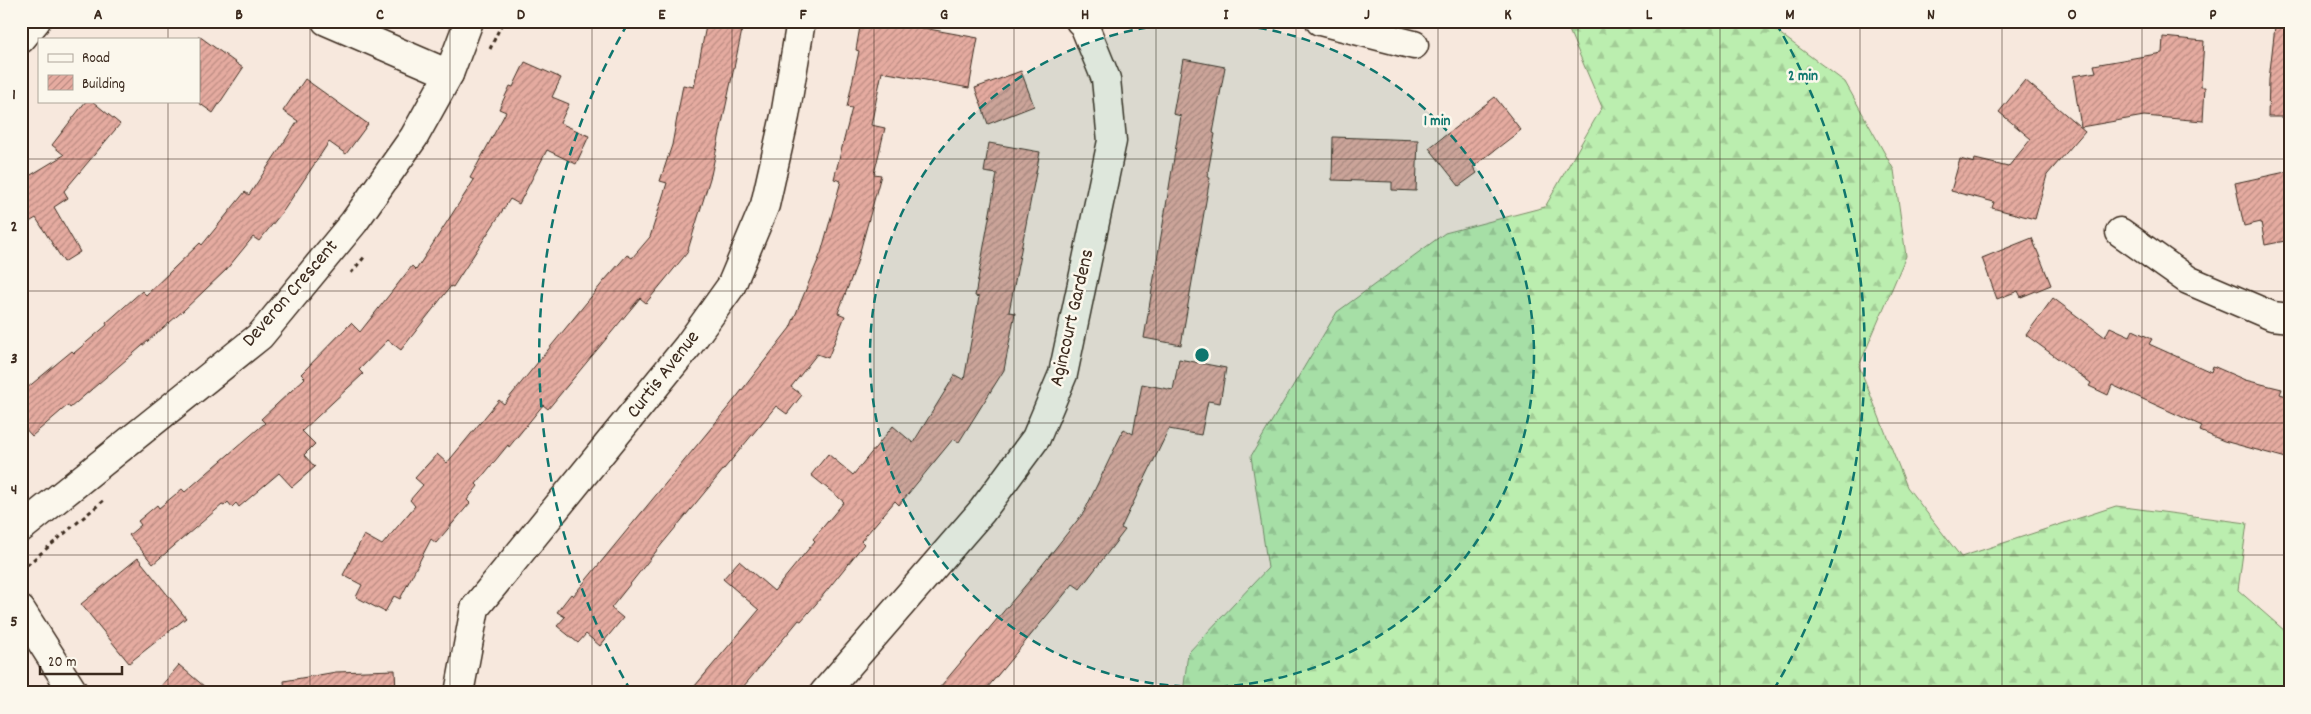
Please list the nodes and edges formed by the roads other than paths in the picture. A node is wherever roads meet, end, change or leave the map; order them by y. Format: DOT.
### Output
graph roads {
  1 [pos="36,21"];
  2 [pos="326,21"];
  3 [pos="469,21"];
  4 [pos="801,21"];
  5 [pos="1320,21"];
  6 [pos="1085,23"];
  7 [pos="21,39"];
  8 [pos="1414,45"];
  9 [pos="450,74"];
  10 [pos="2120,232"];
  11 [pos="2290,318"];
  12 [pos="21,528"];
  13 [pos="21,610"];
  14 [pos="74,693"];
  15 [pos="459,693"];
  16 [pos="824,693"];
  1 -- 7 [label="street"];
  2 -- 9 [label="street"];
  3 -- 9 [label="street, Deveron Crescent"];
  4 -- 15 [label="street, Curtis Avenue"];
  5 -- 8 [label="street"];
  6 -- 16 [label="street, Agincourt Gardens"];
  9 -- 12 [label="street, Deveron Crescent"];
  10 -- 11 [label="street"];
  13 -- 14 [label="street"];
}
